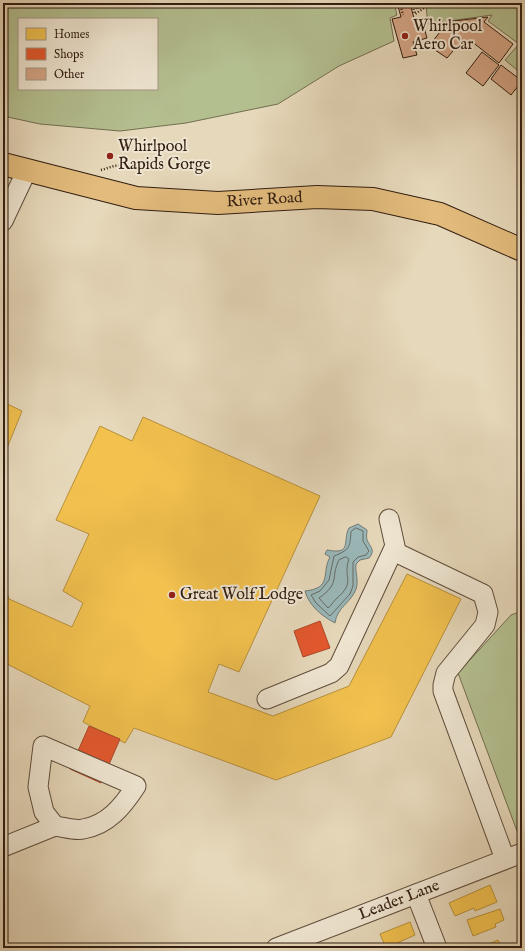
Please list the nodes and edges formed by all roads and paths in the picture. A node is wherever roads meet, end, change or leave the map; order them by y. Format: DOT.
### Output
graph roads {
  1 [pos="400,3"];
  2 [pos="412,3"];
  3 [pos="424,8"];
  4 [pos="403,15"];
  5 [pos="3,164"];
  6 [pos="27,170"];
  7 [pos="3,221"];
  8 [pos="522,250"];
  9 [pos="389,519"];
  10 [pos="393,551"];
  11 [pos="267,699"];
  12 [pos="55,826"];
  13 [pos="3,847"];
  14 [pos="514,856"];
  15 [pos="416,894"];
  16 [pos="276,948"];
  17 [pos="437,948"];
  1 -- 4 [label="path"];
  2 -- 3 [label="path"];
  5 -- 6 [label="main road, River Road"];
  6 -- 7 [label="street"];
  6 -- 8 [label="main road, River Road"];
  9 -- 10 [label="street"];
  10 -- 11 [label="street"];
  10 -- 14 [label="street"];
  12 -- 12 [label="street"];
  12 -- 13 [label="street"];
  14 -- 15 [label="street, Leader Lane"];
  15 -- 16 [label="street, Leader Lane"];
  15 -- 17 [label="street"];
}
